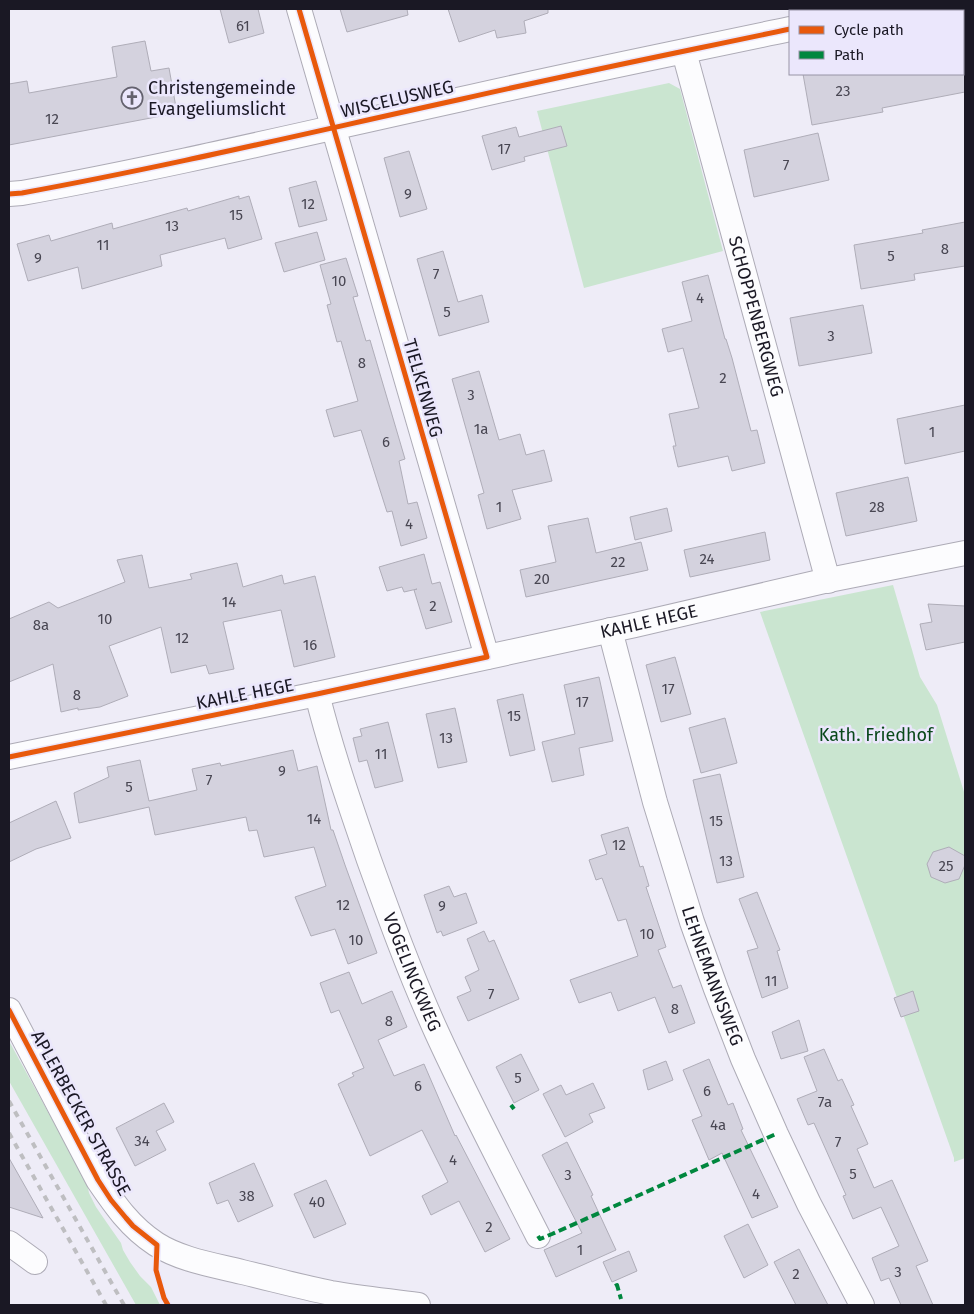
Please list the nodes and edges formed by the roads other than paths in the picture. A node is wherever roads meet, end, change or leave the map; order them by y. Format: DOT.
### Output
graph roads {
  1 [pos="299,9"];
  2 [pos="789,28"];
  3 [pos="684,52"];
  4 [pos="333,127"];
  5 [pos="9,194"];
  6 [pos="965,553"];
  7 [pos="828,580"];
  8 [pos="610,630"];
  9 [pos="487,657"];
  10 [pos="317,694"];
  11 [pos="9,757"];
  12 [pos="9,1010"];
  13 [pos="538,1236"];
  14 [pos="9,1242"];
  15 [pos="35,1262"];
  16 [pos="418,1305"];
  17 [pos="862,1305"];
  1 -- 4 [label="street, TIELKENWEG"];
  2 -- 3 [label="street, WISCELUSWEG"];
  3 -- 4 [label="street, WISCELUSWEG"];
  3 -- 7 [label="street, SCHOPPENBERGWEG"];
  4 -- 5 [label="street, WISCELUSWEG"];
  4 -- 9 [label="street, TIELKENWEG"];
  6 -- 7 [label="street, KAHLE HEGE"];
  7 -- 8 [label="street, KAHLE HEGE"];
  8 -- 9 [label="street, KAHLE HEGE"];
  8 -- 17 [label="street, LEHNEMANNSWEG"];
  9 -- 10 [label="street, KAHLE HEGE"];
  10 -- 11 [label="street, KAHLE HEGE"];
  10 -- 13 [label="street, VOGELINCKWEG"];
  12 -- 16 [label="street, APLERBECKER STRASSE"];
  14 -- 15 [label="street"];
}
